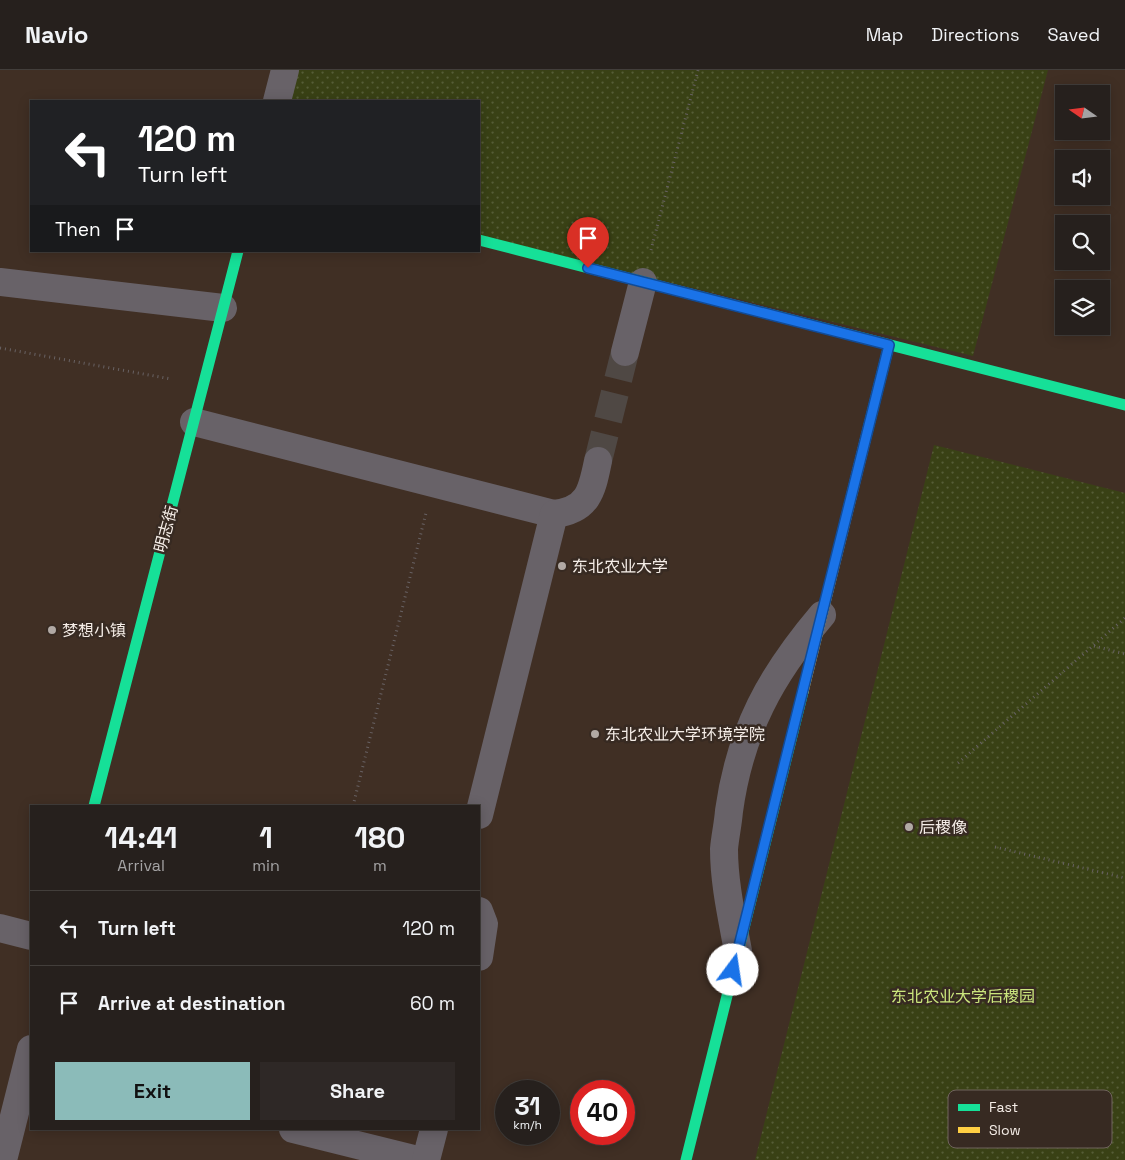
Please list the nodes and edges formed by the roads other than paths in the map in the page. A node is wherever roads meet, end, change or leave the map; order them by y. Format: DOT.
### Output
graph roads {
  1 [pos="285,70"];
  2 [pos="277,100"];
  3 [pos="480,240"];
  4 [pos="238,252"];
  5 [pos="0,282"];
  6 [pos="643,282"];
  7 [pos="223,308"];
  8 [pos="889,345"];
  9 [pos="625,352"];
  10 [pos="1125,405"];
  11 [pos="194,422"];
  12 [pos="598,461"];
  13 [pos="554,514"];
  14 [pos="822,614"];
  15 [pos="94,805"];
  16 [pos="480,812"];
  17 [pos="480,913"];
  18 [pos="0,928"];
  19 [pos="30,936"];
  20 [pos="738,951"];
  21 [pos="480,953"];
  22 [pos="30,1058"];
  23 [pos="298,1130"];
  24 [pos="434,1130"];
  25 [pos="3,1160"];
  26 [pos="418,1160"];
  27 [pos="426,1160"];
  28 [pos="686,1160"];
  1 -- 2 [label="street"];
  3 -- 6 [label="street"];
  4 -- 7 [label="street, 明志街"];
  5 -- 7 [label="street"];
  6 -- 8 [label="street"];
  6 -- 9 [label="street"];
  7 -- 11 [label="street, 明志街"];
  8 -- 10 [label="street"];
  8 -- 14 [label="street"];
  11 -- 13 [label="street"];
  11 -- 15 [label="street, 明志街"];
  12 -- 13 [label="street"];
  13 -- 16 [label="street"];
  14 -- 20 [label="street"];
  14 -- 20 [label="street"];
  17 -- 21 [label="street"];
  18 -- 19 [label="street"];
  20 -- 28 [label="street"];
  22 -- 25 [label="street"];
  23 -- 26 [label="street"];
  24 -- 27 [label="street"];
}
